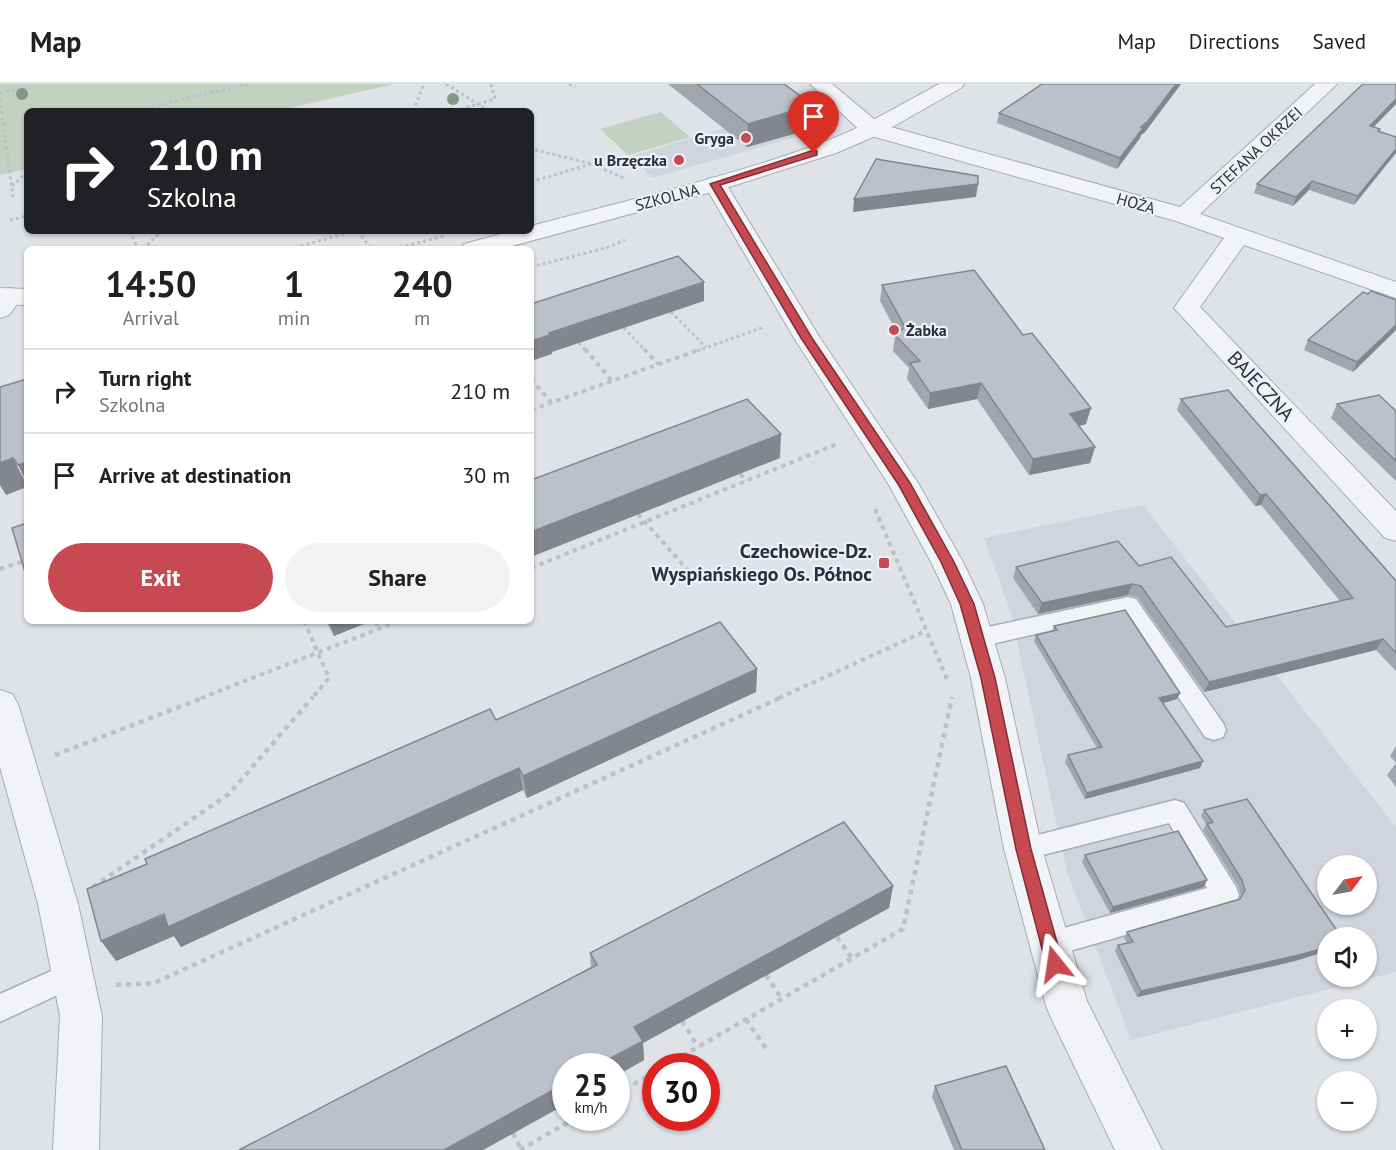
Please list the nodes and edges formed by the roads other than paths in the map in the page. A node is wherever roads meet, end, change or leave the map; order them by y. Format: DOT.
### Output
graph roads {
  1 [pos="820,84"];
  2 [pos="954,84"];
  3 [pos="1327,84"];
  4 [pos="872,129"];
  5 [pos="715,184"];
  6 [pos="1184,216"];
  7 [pos="534,233"];
  8 [pos="529,234"];
  9 [pos="1239,234"];
  10 [pos="484,246"];
  11 [pos="1396,290"];
  12 [pos="1396,530"];
  13 [pos="979,638"];
  14 [pos="0,704"];
  15 [pos="1214,730"];
  16 [pos="21,760"];
  17 [pos="1023,849"];
  18 [pos="1049,944"];
  19 [pos="89,980"];
  20 [pos="0,1008"];
  21 [pos="76,1150"];
  22 [pos="1139,1150"];
  1 -- 4 [label="street"];
  2 -- 4 [label="street, SZKOLNA"];
  3 -- 6 [label="street, STEFANA OKRZEI"];
  4 -- 5 [label="street, SZKOLNA"];
  4 -- 6 [label="street, HOŻA"];
  5 -- 7 [label="street, SZKOLNA"];
  5 -- 13 [label="street"];
  6 -- 9 [label="street, HOŻA"];
  8 -- 10 [label="street, SZKOLNA"];
  9 -- 11 [label="street, HOŻA"];
  9 -- 12 [label="street, BAJECZNA"];
  13 -- 15 [label="lane"];
  13 -- 17 [label="street"];
  14 -- 16 [label="street"];
  16 -- 19 [label="street"];
  17 -- 18 [label="street"];
  17 -- 18 [label="lane"];
  18 -- 22 [label="street"];
  19 -- 20 [label="lane"];
  19 -- 21 [label="street"];
}
